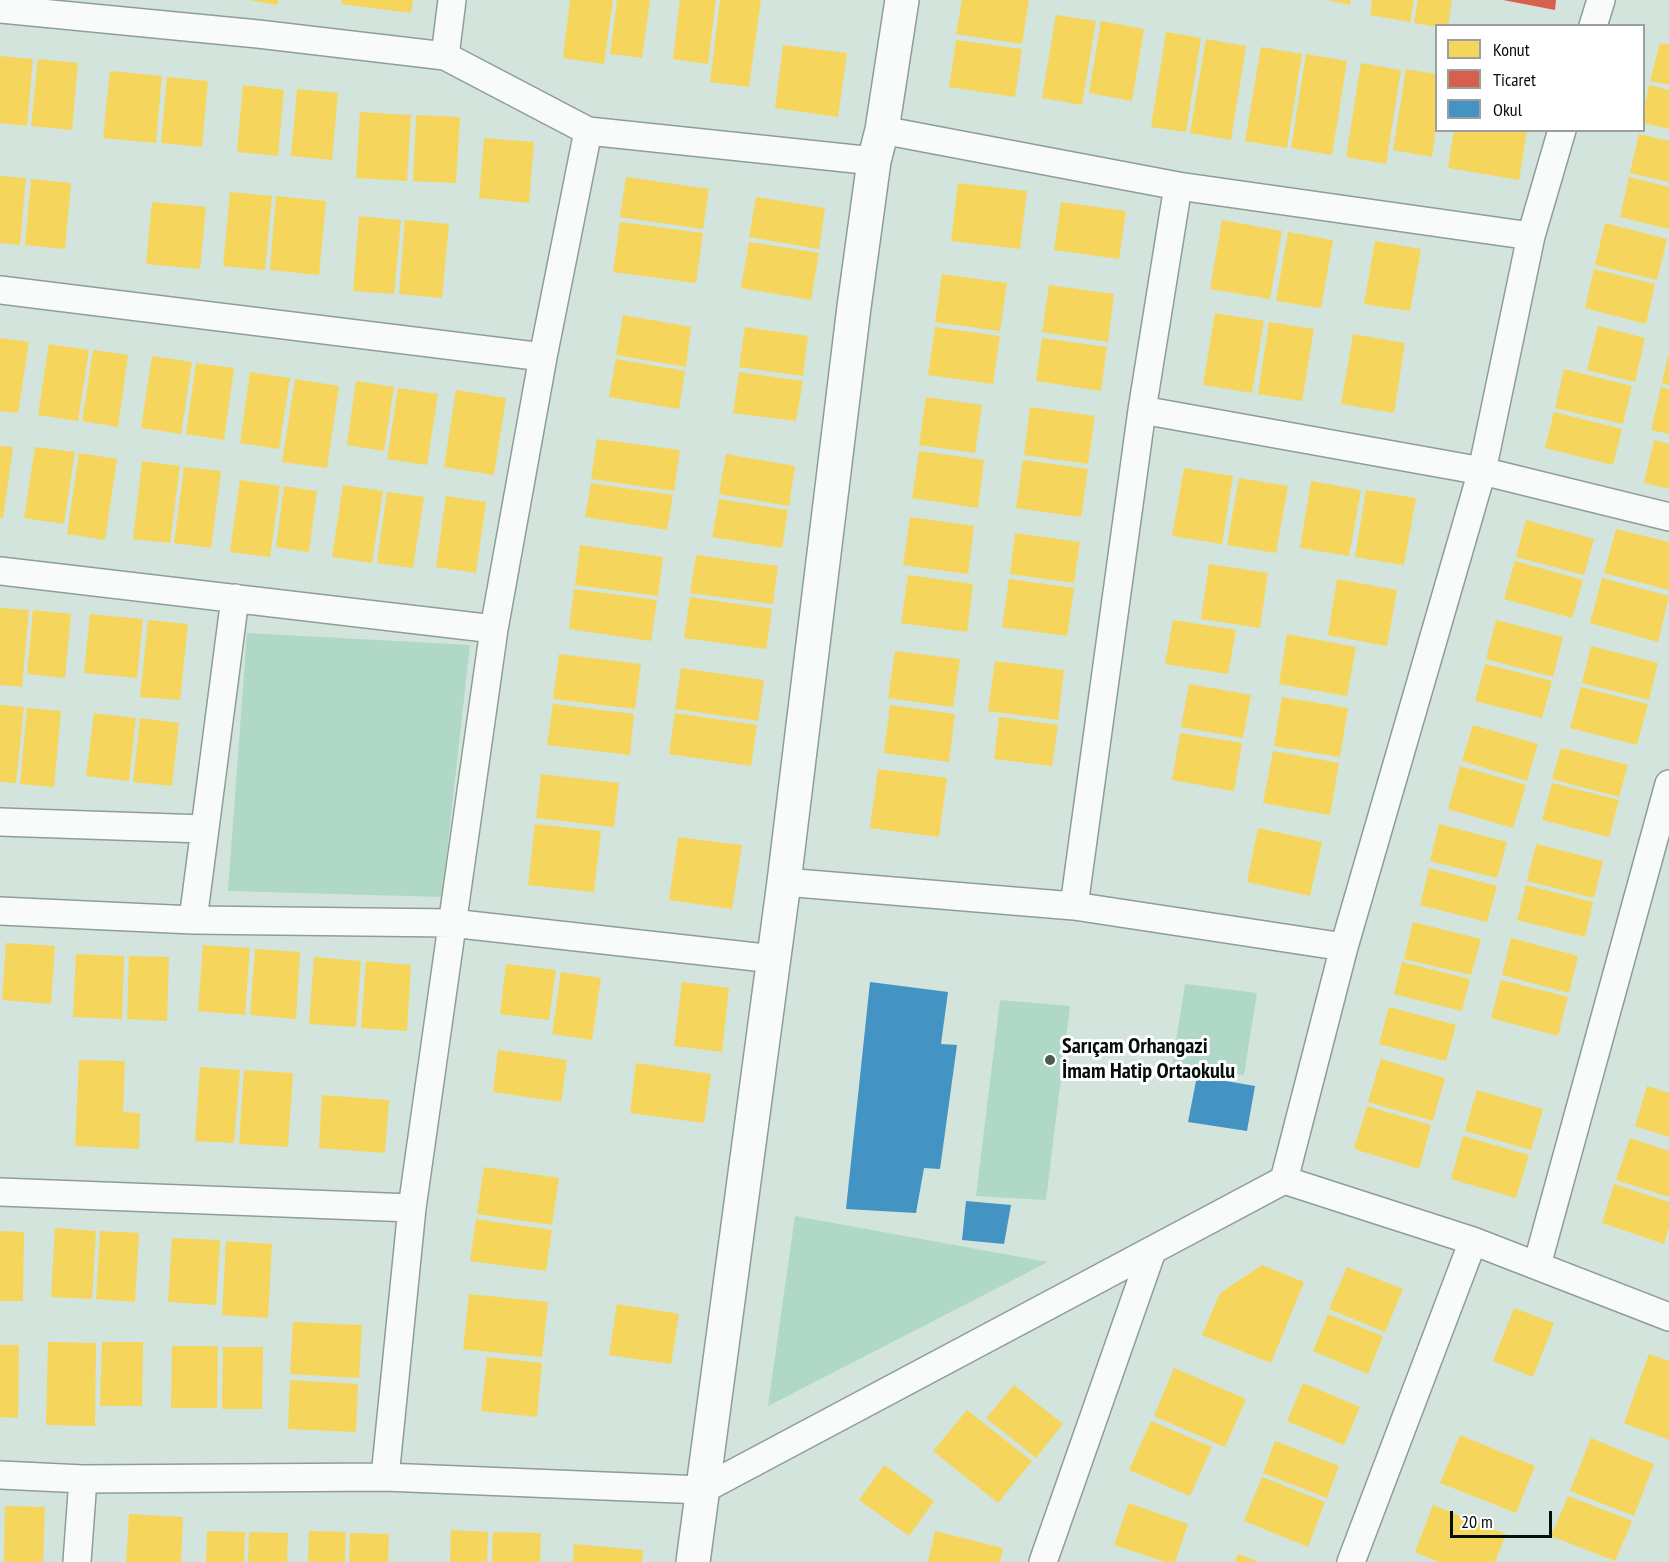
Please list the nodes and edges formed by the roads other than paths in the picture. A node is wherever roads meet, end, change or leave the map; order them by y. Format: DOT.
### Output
graph roads {
  1 [pos="452,0"];
  2 [pos="902,0"];
  3 [pos="1601,0"];
  4 [pos="0,9"];
  5 [pos="1594,24"];
  6 [pos="445,56"];
  7 [pos="588,131"];
  8 [pos="1561,132"];
  9 [pos="878,145"];
  10 [pos="1179,186"];
  11 [pos="1531,236"];
  12 [pos="0,290"];
  13 [pos="543,357"];
  14 [pos="1142,410"];
  15 [pos="1482,471"];
  16 [pos="1669,517"];
  17 [pos="0,571"];
  18 [pos="235,598"];
  19 [pos="494,629"];
  20 [pos="1669,784"];
  21 [pos="0,822"];
  22 [pos="204,829"];
  23 [pos="784,882"];
  24 [pos="1074,906"];
  25 [pos="0,911"];
  26 [pos="193,920"];
  27 [pos="451,923"];
  28 [pos="1344,947"];
  29 [pos="774,959"];
  30 [pos="1284,1180"];
  31 [pos="0,1192"];
  32 [pos="412,1208"];
  33 [pos="1473,1241"];
  34 [pos="1152,1251"];
  35 [pos="1537,1265"];
  36 [pos="1669,1317"];
  37 [pos="0,1475"];
  38 [pos="385,1477"];
  39 [pos="83,1479"];
  40 [pos="702,1490"];
  41 [pos="77,1562"];
  42 [pos="693,1562"];
  43 [pos="1043,1562"];
  44 [pos="1351,1562"];
  1 -- 6 [label="street"];
  2 -- 9 [label="main road"];
  3 -- 5 [label="street"];
  4 -- 6 [label="street"];
  6 -- 7 [label="street"];
  7 -- 9 [label="street"];
  7 -- 13 [label="street"];
  8 -- 11 [label="street"];
  9 -- 10 [label="street"];
  9 -- 23 [label="main road"];
  10 -- 11 [label="street"];
  10 -- 14 [label="street"];
  11 -- 15 [label="street"];
  12 -- 13 [label="street"];
  13 -- 19 [label="street"];
  14 -- 15 [label="street"];
  14 -- 24 [label="street"];
  15 -- 16 [label="street"];
  15 -- 28 [label="street"];
  17 -- 18 [label="street"];
  18 -- 19 [label="street"];
  18 -- 22 [label="street"];
  19 -- 27 [label="street"];
  20 -- 35 [label="street"];
  21 -- 22 [label="street"];
  22 -- 26 [label="street"];
  23 -- 24 [label="street"];
  23 -- 29 [label="main road"];
  24 -- 28 [label="street"];
  25 -- 26 [label="street"];
  26 -- 27 [label="street"];
  27 -- 29 [label="street"];
  27 -- 32 [label="street"];
  28 -- 30 [label="street"];
  29 -- 40 [label="main road"];
  30 -- 33 [label="street"];
  30 -- 34 [label="street"];
  31 -- 32 [label="street"];
  32 -- 38 [label="street"];
  33 -- 35 [label="street"];
  33 -- 44 [label="street"];
  34 -- 40 [label="street"];
  34 -- 43 [label="street"];
  35 -- 36 [label="street"];
  37 -- 39 [label="street"];
  38 -- 39 [label="street"];
  38 -- 40 [label="street"];
  39 -- 41 [label="street"];
  40 -- 42 [label="main road"];
}
